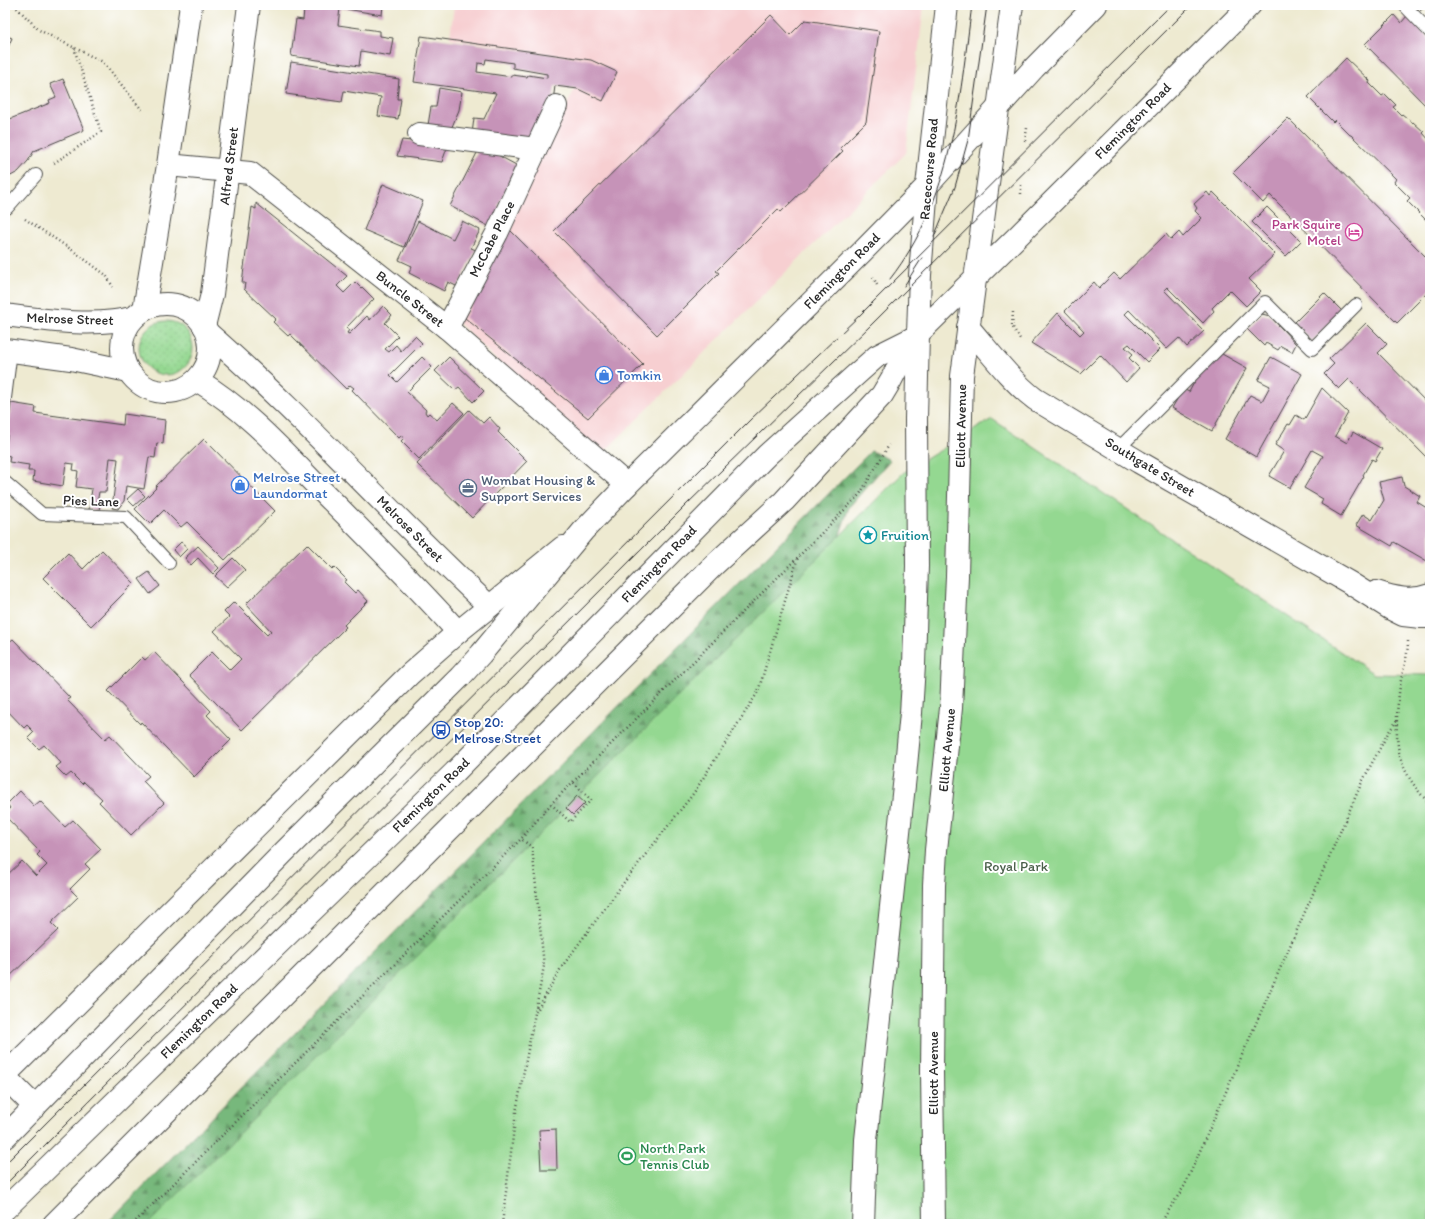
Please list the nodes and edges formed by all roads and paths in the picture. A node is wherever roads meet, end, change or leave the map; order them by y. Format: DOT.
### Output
graph roads {
  1 [pos="14,5"];
  2 [pos="191,5"];
  3 [pos="249,5"];
  4 [pos="947,5"];
  5 [pos="1012,5"];
  6 [pos="1096,5"];
  7 [pos="1250,5"];
  8 [pos="1404,5"];
  9 [pos="1430,32"];
  10 [pos="74,47"];
  11 [pos="556,106"];
  12 [pos="998,107"];
  13 [pos="142,110"];
  14 [pos="1027,128"];
  15 [pos="419,134"];
  16 [pos="1025,141"];
  17 [pos="536,149"];
  18 [pos="168,165"];
  19 [pos="229,170"];
  20 [pos="36,174"];
  21 [pos="1022,184"];
  22 [pos="927,186"];
  23 [pos="1021,195"];
  24 [pos="6,209"];
  25 [pos="873,276"];
  26 [pos="976,276"];
  27 [pos="877,285"];
  28 [pos="113,286"];
  29 [pos="1356,304"];
  30 [pos="1013,312"];
  31 [pos="139,313"];
  32 [pos="11,316"];
  33 [pos="968,327"];
  34 [pos="447,328"];
  35 [pos="206,329"];
  36 [pos="915,336"];
  37 [pos="1020,339"];
  38 [pos="8,350"];
  39 [pos="128,371"];
  40 [pos="197,380"];
  41 [pos="5,398"];
  42 [pos="889,444"];
  43 [pos="1118,449"];
  44 [pos="332,450"];
  45 [pos="306,474"];
  46 [pos="5,482"];
  47 [pos="627,485"];
  48 [pos="583,531"];
  49 [pos="798,556"];
  50 [pos="169,563"];
  51 [pos="1415,603"];
  52 [pos="489,606"];
  53 [pos="1430,617"];
  54 [pos="458,632"];
  55 [pos="1398,719"];
  56 [pos="573,782"];
  57 [pos="551,804"];
  58 [pos="1430,804"];
  59 [pos="521,839"];
  60 [pos="536,1012"];
  61 [pos="5,1076"];
  62 [pos="35,1107"];
  63 [pos="5,1137"];
  64 [pos="5,1209"];
  65 [pos="54,1224"];
  66 [pos="133,1224"];
  67 [pos="502,1224"];
  68 [pos="863,1224"];
  69 [pos="934,1224"];
  70 [pos="1160,1224"];
  1 -- 10 [label="path"];
  2 -- 18 [label="main road"];
  3 -- 19 [label="main road, Alfred Street"];
  4 -- 22 [label="main road, Racecourse Road"];
  5 -- 12 [label="main road"];
  6 -- 12 [label="main road, Flemington Road"];
  7 -- 26 [label="main road, Flemington Road"];
  8 -- 9 [label="lane"];
  10 -- 13 [label="path"];
  10 -- 20 [label="path"];
  11 -- 17 [label="main road, McCabe Place"];
  12 -- 22 [label="main road, Flemington Road"];
  12 -- 26 [label="main road"];
  14 -- 16 [label="path"];
  15 -- 17 [label="main road"];
  17 -- 34 [label="main road, McCabe Place"];
  18 -- 19 [label="main road, Buncle Street"];
  18 -- 31 [label="main road"];
  19 -- 34 [label="main road, Buncle Street"];
  19 -- 35 [label="main road, Alfred Street"];
  20 -- 24 [label="lane"];
  21 -- 23 [label="path"];
  22 -- 36 [label="main road, Racecourse Road"];
  22 -- 47 [label="main road, Flemington Road"];
  24 -- 28 [label="path"];
  25 -- 27 [label="path"];
  26 -- 33 [label="main road, Elliott Avenue"];
  26 -- 36 [label="main road, Flemington Road"];
  29 -- 43 [label="lane"];
  30 -- 37 [label="path"];
  31 -- 32 [label="main road, Melrose Street"];
  31 -- 35 [label="main road"];
  31 -- 39 [label="main road"];
  32 -- 38 [label="main road"];
  33 -- 43 [label="main road, Southgate Street"];
  33 -- 69 [label="main road, Elliott Avenue"];
  34 -- 47 [label="main road, Buncle Street"];
  35 -- 40 [label="main road"];
  35 -- 44 [label="main road, Melrose Street"];
  36 -- 64 [label="main road, Flemington Road"];
  36 -- 65 [label="main road, Flemington Road"];
  36 -- 68 [label="main road"];
  38 -- 39 [label="main road"];
  38 -- 41 [label="lane"];
  39 -- 40 [label="main road"];
  40 -- 45 [label="main road"];
  42 -- 49 [label="path"];
  43 -- 51 [label="main road, Southgate Street"];
  44 -- 45 [label="main road"];
  44 -- 52 [label="main road, Melrose Street"];
  45 -- 54 [label="main road"];
  46 -- 50 [label="lane, Pies Lane"];
  47 -- 48 [label="main road, Flemington Road"];
  48 -- 52 [label="main road, Flemington Road"];
  48 -- 62 [label="main road, Flemington Road"];
  49 -- 56 [label="path"];
  49 -- 60 [label="path"];
  51 -- 53 [label="main road, Southgate Street"];
  51 -- 55 [label="path"];
  52 -- 54 [label="main road, Flemington Road"];
  54 -- 61 [label="main road, Flemington Road"];
  55 -- 58 [label="path"];
  55 -- 70 [label="path"];
  56 -- 57 [label="path"];
  56 -- 57 [label="path"];
  57 -- 59 [label="path"];
  59 -- 60 [label="path"];
  59 -- 66 [label="path"];
  60 -- 67 [label="path"];
  61 -- 62 [label="main road"];
  62 -- 63 [label="main road, Flemington Road"];
}
